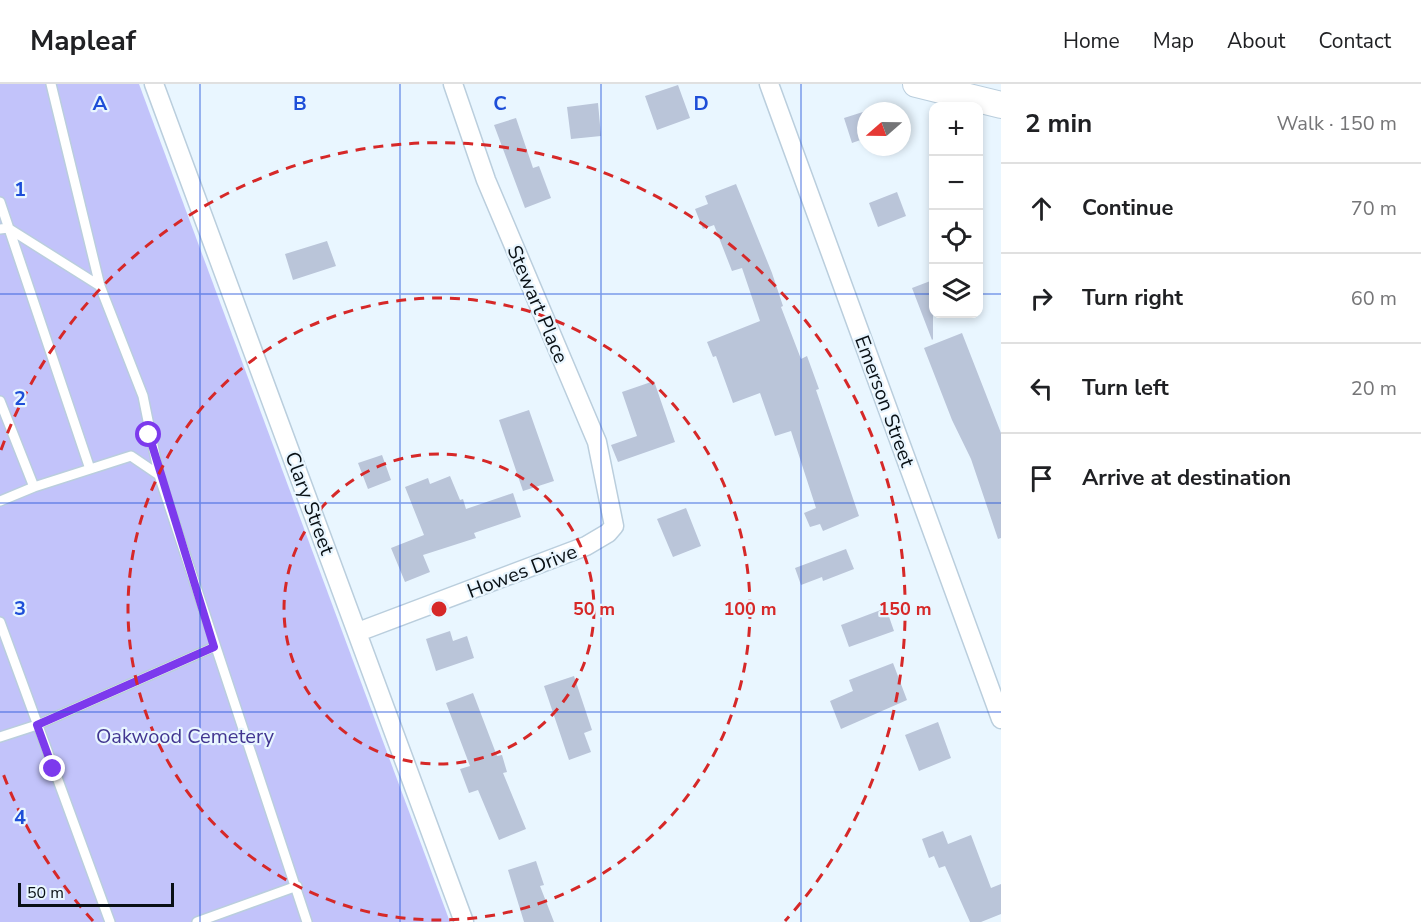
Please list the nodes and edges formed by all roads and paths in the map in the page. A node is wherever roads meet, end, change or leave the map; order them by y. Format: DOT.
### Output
graph roads {
  1 [pos="51,84"];
  2 [pos="154,84"];
  3 [pos="453,84"];
  4 [pos="769,84"];
  5 [pos="916,84"];
  6 [pos="1001,105"];
  7 [pos="0,202"];
  8 [pos="4,229"];
  9 [pos="100,286"];
  10 [pos="0,401"];
  11 [pos="90,469"];
  12 [pos="159,475"];
  13 [pos="34,487"];
  14 [pos="0,501"];
  15 [pos="614,526"];
  16 [pos="0,622"];
  17 [pos="358,632"];
  18 [pos="214,647"];
  19 [pos="1001,719"];
  20 [pos="37,725"];
  21 [pos="0,737"];
  22 [pos="297,886"];
  23 [pos="110,922"];
  24 [pos="197,922"];
  25 [pos="308,922"];
  26 [pos="464,922"];
  1 -- 9 [label="lane"];
  2 -- 17 [label="street, Clary Street"];
  3 -- 15 [label="street, Stewart Place"];
  4 -- 19 [label="street, Emerson Street"];
  5 -- 6 [label="street"];
  7 -- 8 [label="lane"];
  8 -- 9 [label="lane"];
  8 -- 11 [label="lane"];
  9 -- 12 [label="lane"];
  10 -- 13 [label="lane"];
  11 -- 12 [label="lane"];
  11 -- 13 [label="lane"];
  12 -- 18 [label="lane"];
  13 -- 14 [label="lane"];
  15 -- 17 [label="street, Howes Drive"];
  16 -- 20 [label="lane"];
  17 -- 26 [label="street, Clary Street"];
  18 -- 20 [label="lane"];
  18 -- 22 [label="lane"];
  20 -- 21 [label="lane"];
  20 -- 23 [label="lane"];
  22 -- 24 [label="lane"];
  22 -- 25 [label="lane"];
}
